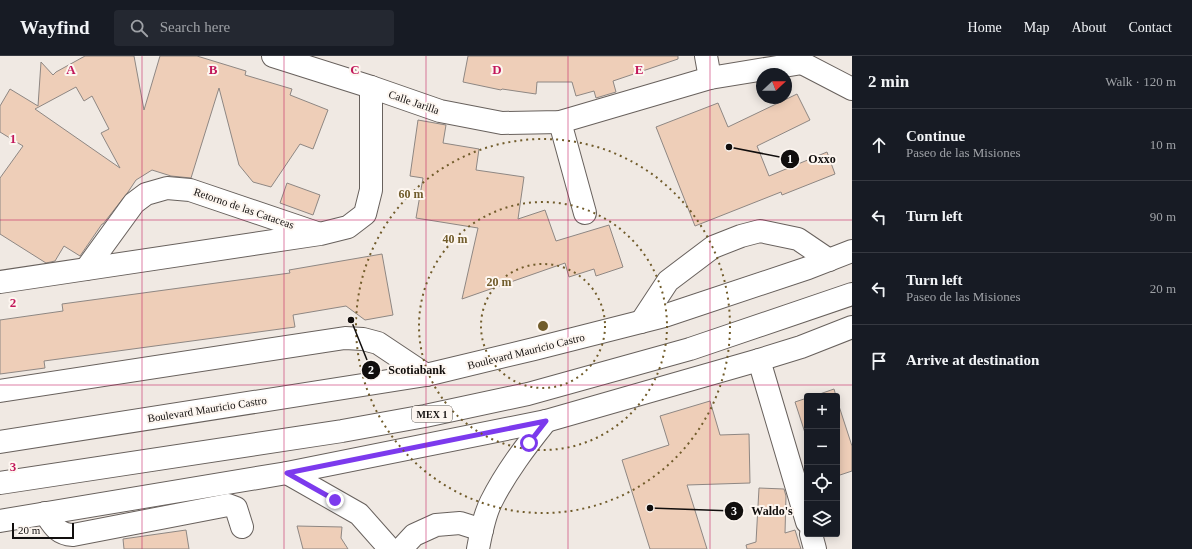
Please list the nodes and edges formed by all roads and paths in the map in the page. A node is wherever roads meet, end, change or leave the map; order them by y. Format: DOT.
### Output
graph roads {
  1 [pos="272,56"];
  2 [pos="706,56"];
  3 [pos="801,60"];
  4 [pos="710,78"];
  5 [pos="371,87"];
  6 [pos="852,89"];
  7 [pos="560,122"];
  8 [pos="585,213"];
  9 [pos="320,234"];
  10 [pos="852,251"];
  11 [pos="829,260"];
  12 [pos="86,269"];
  13 [pos="0,282"];
  14 [pos="852,294"];
  15 [pos="641,322"];
  16 [pos="850,330"];
  17 [pos="758,360"];
  18 [pos="426,375"];
  19 [pos="0,391"];
  20 [pos="546,421"];
  21 [pos="0,442"];
  22 [pos="287,473"];
  23 [pos="0,483"];
  24 [pos="804,512"];
  25 [pos="45,513"];
  26 [pos="0,521"];
  27 [pos="242,527"];
  28 [pos="812,537"];
  29 [pos="480,540"];
  30 [pos="390,549"];
  31 [pos="401,549"];
  32 [pos="815,549"];
  1 -- 5 [label="street, Calle Jarilla"];
  2 -- 4 [label="street"];
  3 -- 4 [label="street, Calle Jarilla"];
  3 -- 6 [label="street, Calle Jarilla"];
  4 -- 7 [label="street, Calle Jarilla"];
  5 -- 7 [label="street, Calle Jarilla"];
  5 -- 9 [label="street, Retorno de las Cataceas"];
  7 -- 8 [label="street"];
  9 -- 12 [label="street, Retorno de las Cataceas"];
  9 -- 12 [label="street, Retorno de las Cataceas"];
  10 -- 11 [label="street, Boulevard Mauricio Castro"];
  11 -- 15 [label="street, Boulevard Mauricio Castro"];
  11 -- 15 [label="street"];
  12 -- 13 [label="street, Retorno de las Cataceas"];
  14 -- 23 [label="street, MEX 1"];
  15 -- 18 [label="street, Boulevard Mauricio Castro"];
  16 -- 17 [label="street"];
  17 -- 20 [label="street"];
  17 -- 24 [label="street"];
  18 -- 19 [label="street"];
  18 -- 21 [label="street, Boulevard Mauricio Castro"];
  20 -- 22 [label="street"];
  20 -- 29 [label="street"];
  22 -- 25 [label="street"];
  22 -- 30 [label="street"];
  25 -- 26 [label="street"];
  25 -- 27 [label="street"];
  28 -- 32 [label="street"];
  29 -- 31 [label="street"];
}
